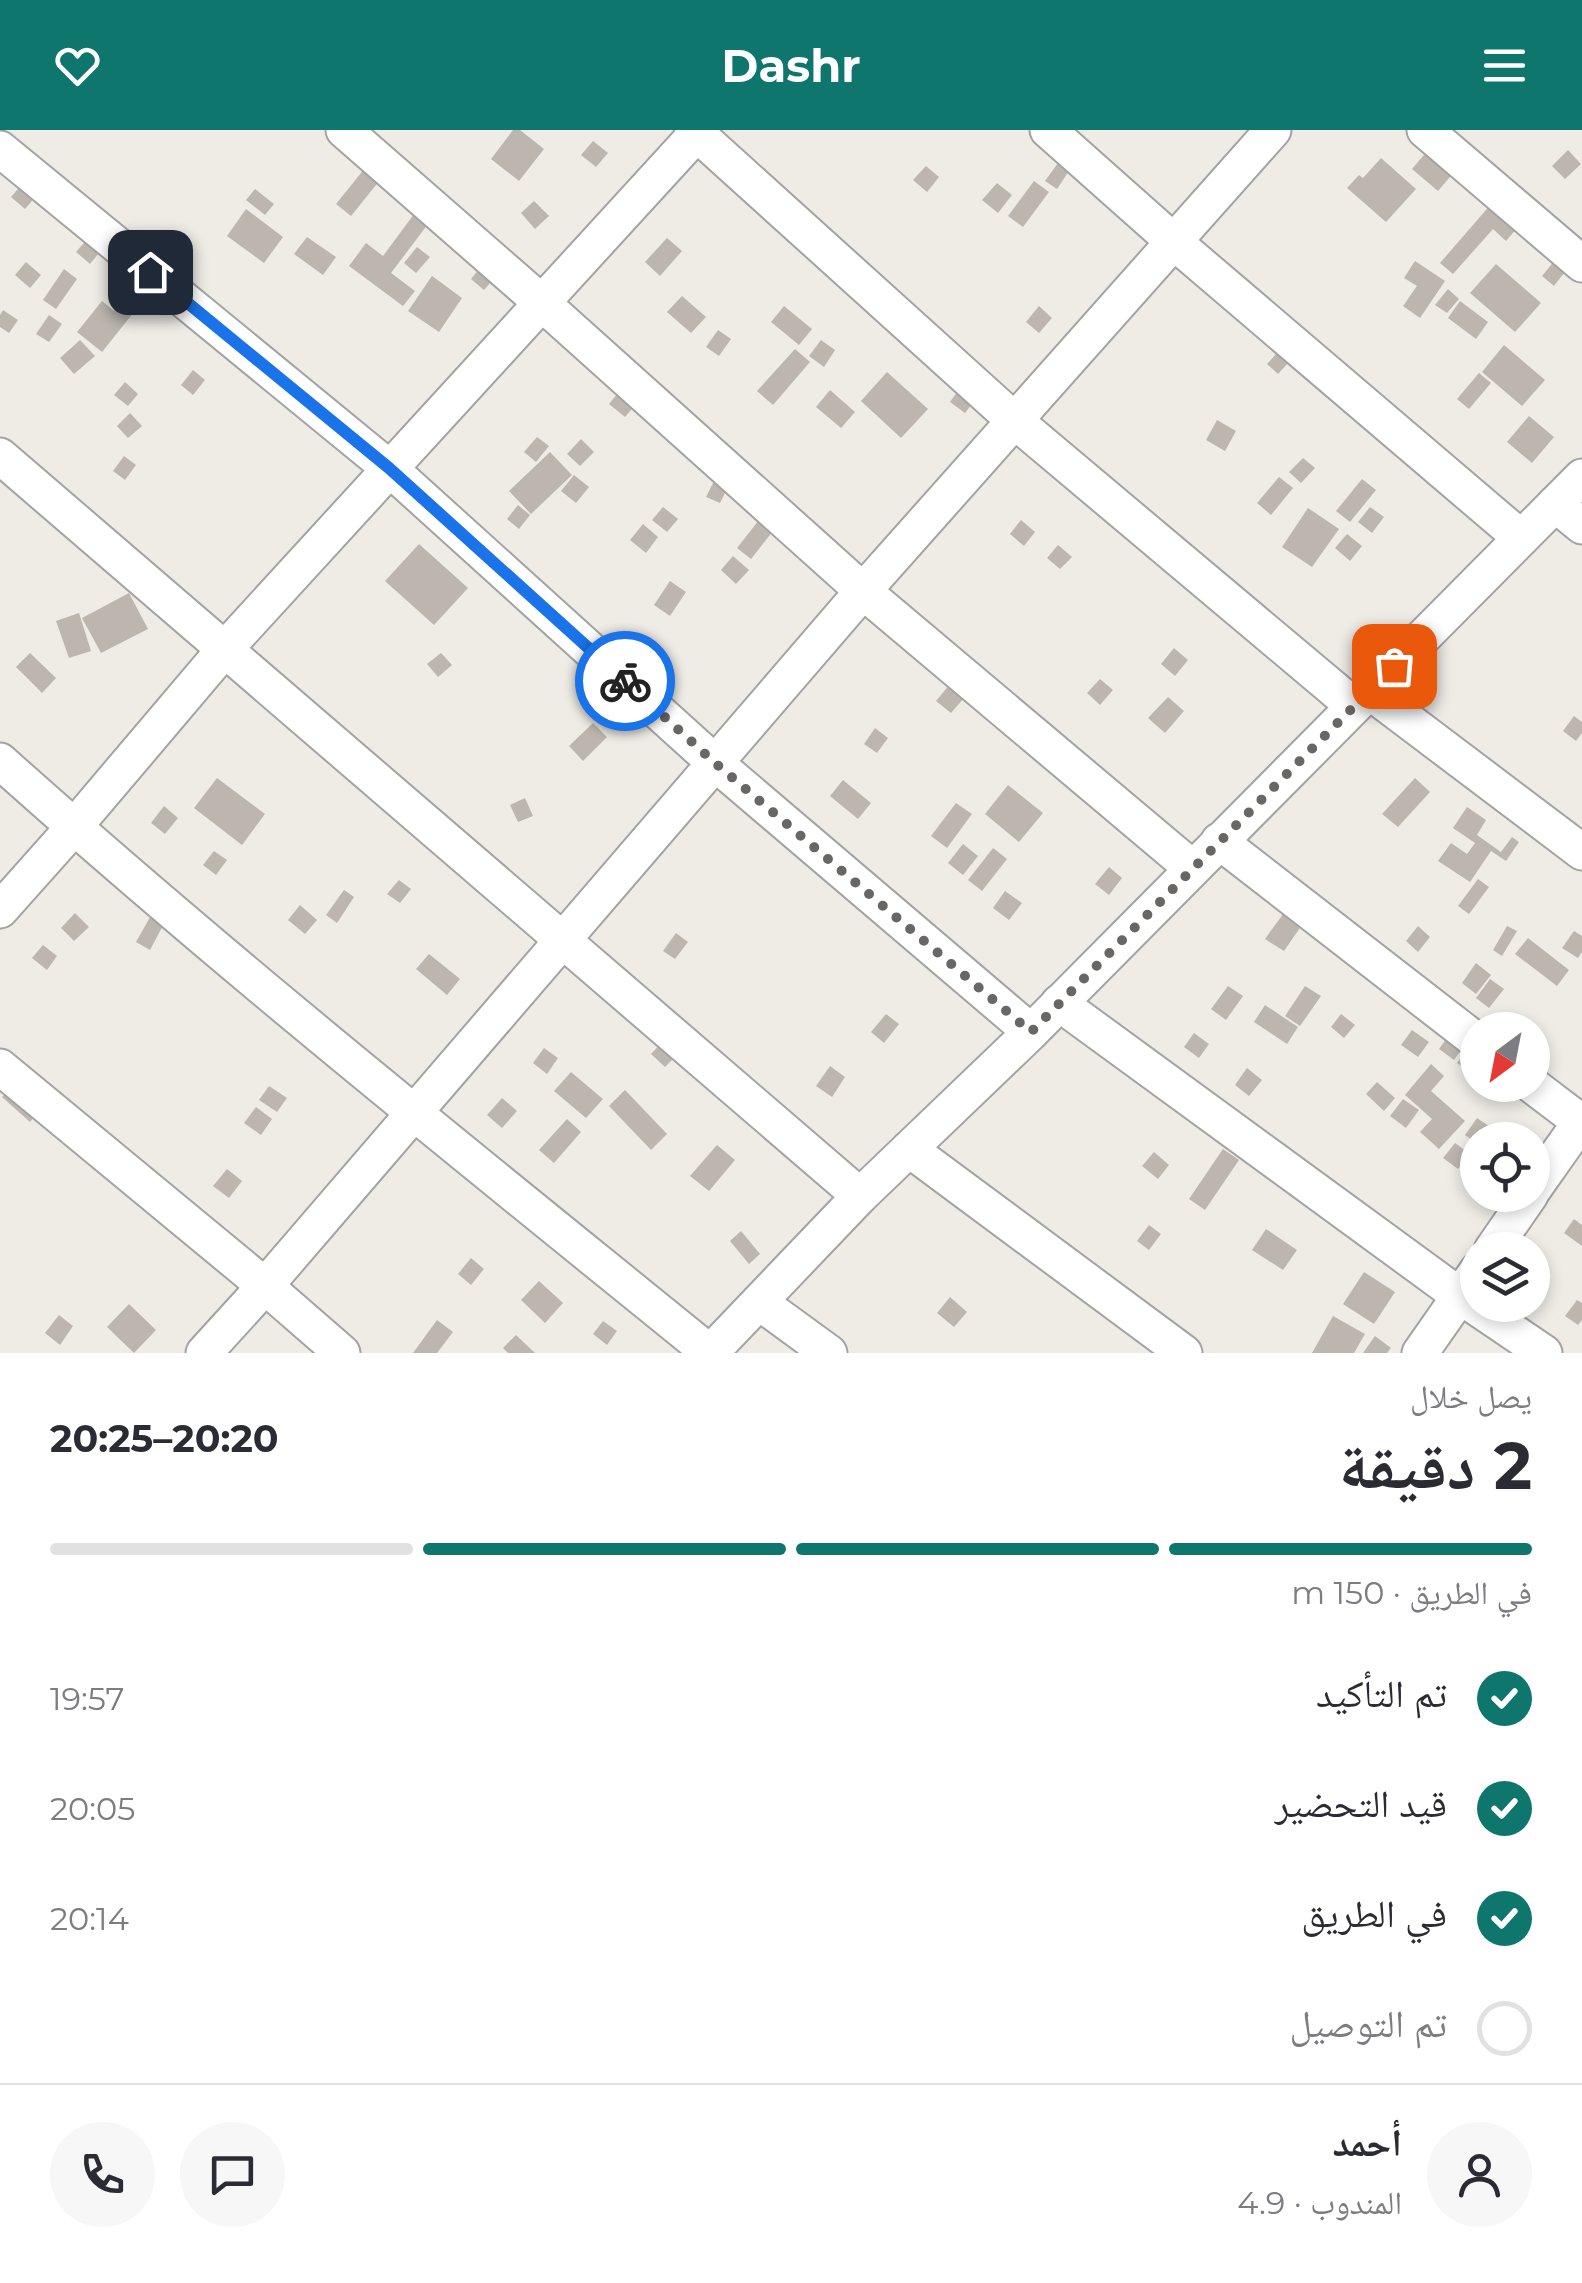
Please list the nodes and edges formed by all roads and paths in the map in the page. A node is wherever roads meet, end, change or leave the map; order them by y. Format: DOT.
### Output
graph roads {
  1 [pos="344,130"];
  2 [pos="1048,130"];
  3 [pos="1273,130"];
  4 [pos="1425,130"];
  5 [pos="697,131"];
  6 [pos="0,149"];
  7 [pos="1173,241"];
  8 [pos="1582,264"];
  9 [pos="542,303"];
  10 [pos="1015,421"];
  11 [pos="0,456"];
  12 [pos="389,468"];
  13 [pos="1582,476"];
  14 [pos="1568,515"];
  15 [pos="1521,538"];
  16 [pos="863,591"];
  17 [pos="224,650"];
  18 [pos="1362,698"];
  19 [pos="0,761"];
  20 [pos="714,762"];
  21 [pos="74,827"];
  22 [pos="1219,842"];
  23 [pos="1582,852"];
  24 [pos="1192,868"];
  25 [pos="0,910"];
  26 [pos="561,940"];
  27 [pos="1059,1003"];
  28 [pos="1460,1028"];
  29 [pos="1031,1032"];
  30 [pos="0,1067"];
  31 [pos="1550,1098"];
  32 [pos="414,1113"];
  33 [pos="1582,1122"];
  34 [pos="909,1149"];
  35 [pos="1550,1167"];
  36 [pos="860,1196"];
  37 [pos="1460,1277"];
  38 [pos="265,1286"];
  39 [pos="1460,1296"];
  40 [pos="759,1302"];
  41 [pos="1511,1322"];
  42 [pos="204,1353"];
  43 [pos="342,1353"];
  44 [pos="710,1353"];
  45 [pos="830,1353"];
  46 [pos="1184,1353"];
  47 [pos="1420,1353"];
  48 [pos="1544,1353"];
  1 -- 9 [label="street"];
  2 -- 7 [label="street"];
  3 -- 7 [label="street"];
  4 -- 8 [label="street"];
  5 -- 9 [label="street"];
  5 -- 10 [label="street"];
  6 -- 12 [label="street"];
  7 -- 10 [label="street"];
  7 -- 15 [label="street"];
  9 -- 12 [label="street"];
  9 -- 16 [label="street"];
  10 -- 16 [label="street"];
  10 -- 18 [label="street"];
  11 -- 17 [label="street"];
  12 -- 17 [label="street"];
  12 -- 20 [label="street"];
  13 -- 14 [label="street"];
  14 -- 15 [label="street"];
  15 -- 18 [label="street"];
  16 -- 20 [label="street"];
  16 -- 24 [label="street"];
  17 -- 21 [label="street"];
  17 -- 26 [label="street"];
  18 -- 22 [label="street"];
  18 -- 23 [label="street"];
  19 -- 21 [label="street"];
  20 -- 26 [label="street"];
  20 -- 29 [label="street"];
  21 -- 25 [label="street"];
  21 -- 32 [label="street"];
  22 -- 24 [label="street"];
  22 -- 28 [label="street"];
  24 -- 27 [label="street"];
  26 -- 32 [label="street"];
  26 -- 36 [label="street"];
  27 -- 29 [label="street"];
  27 -- 37 [label="street"];
  29 -- 34 [label="street"];
  30 -- 38 [label="street"];
  31 -- 33 [label="street"];
  32 -- 38 [label="street"];
  32 -- 44 [label="street"];
  33 -- 35 [label="street"];
  34 -- 36 [label="street"];
  34 -- 46 [label="street"];
  36 -- 40 [label="street"];
  38 -- 42 [label="street"];
  38 -- 43 [label="street"];
  39 -- 47 [label="street"];
  40 -- 44 [label="street"];
  40 -- 45 [label="street"];
  41 -- 48 [label="street"];
}
